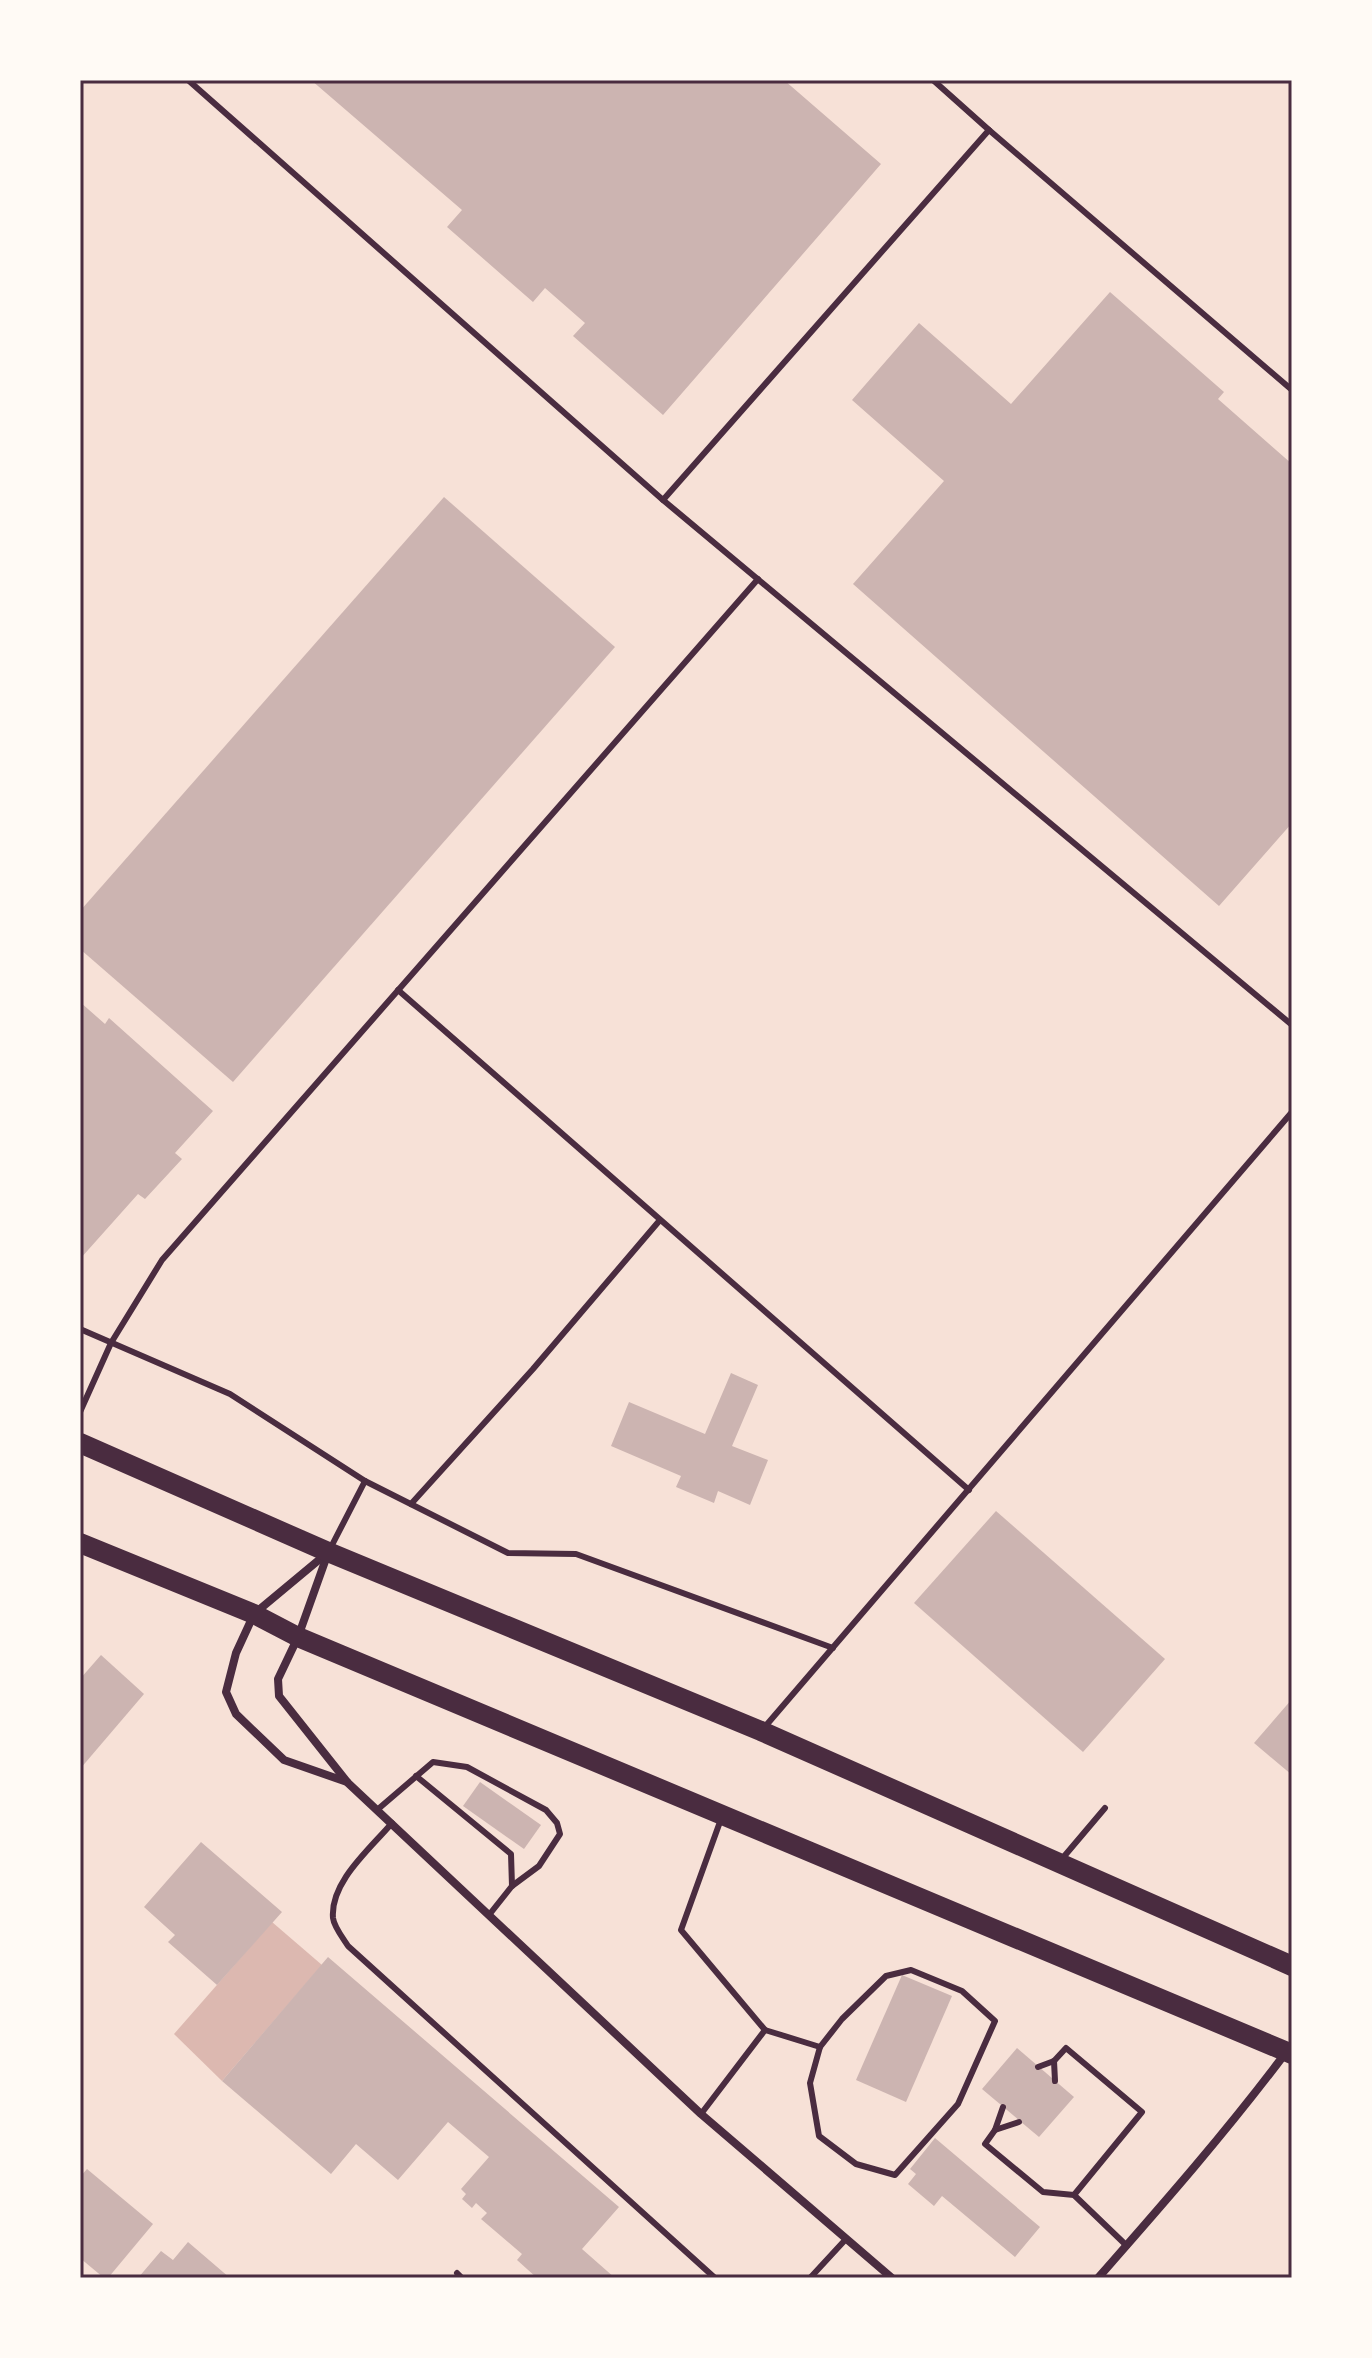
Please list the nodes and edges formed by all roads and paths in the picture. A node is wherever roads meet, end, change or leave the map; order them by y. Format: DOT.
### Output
graph roads {
  1 [pos="188,80"];
  2 [pos="933,80"];
  3 [pos="989,130"];
  4 [pos="1292,390"];
  5 [pos="663,500"];
  6 [pos="758,579"];
  7 [pos="398,990"];
  8 [pos="1292,1025"];
  9 [pos="1292,1112"];
  10 [pos="660,1220"];
  11 [pos="80,1329"];
  12 [pos="111,1343"];
  13 [pos="80,1412"];
  14 [pos="80,1443"];
  15 [pos="365,1481"];
  16 [pos="969,1490"];
  17 [pos="411,1504"];
  18 [pos="80,1543"];
  19 [pos="328,1552"];
  20 [pos="254,1614"];
  21 [pos="298,1637"];
  22 [pos="833,1648"];
  23 [pos="761,1731"];
  24 [pos="416,1776"];
  25 [pos="348,1783"];
  26 [pos="1105,1808"];
  27 [pos="377,1810"];
  28 [pos="722,1816"];
  29 [pos="392,1823"];
  30 [pos="1059,1863"];
  31 [pos="512,1886"];
  32 [pos="489,1915"];
  33 [pos="1292,1966"];
  34 [pos="765,2030"];
  35 [pos="820,2047"];
  36 [pos="1290,2050"];
  37 [pos="1054,2061"];
  38 [pos="1038,2067"];
  39 [pos="1055,2081"];
  40 [pos="1003,2107"];
  41 [pos="701,2114"];
  42 [pos="1019,2122"];
  43 [pos="995,2130"];
  44 [pos="1074,2195"];
  45 [pos="846,2239"];
  46 [pos="1127,2246"];
  47 [pos="715,2278"];
  48 [pos="810,2278"];
  49 [pos="892,2278"];
  50 [pos="1098,2278"];
  1 -- 5 [label="lane"];
  2 -- 3 [label="lane"];
  3 -- 4 [label="lane"];
  3 -- 5 [label="lane"];
  5 -- 6 [label="lane"];
  6 -- 7 [label="lane"];
  6 -- 8 [label="lane"];
  7 -- 10 [label="lane"];
  7 -- 12 [label="lane"];
  9 -- 16 [label="lane"];
  10 -- 16 [label="lane"];
  10 -- 17 [label="lane"];
  11 -- 12 [label="lane"];
  12 -- 13 [label="lane"];
  12 -- 15 [label="lane"];
  14 -- 19 [label="main road"];
  15 -- 17 [label="lane"];
  15 -- 19 [label="lane"];
  16 -- 22 [label="lane"];
  17 -- 22 [label="lane"];
  18 -- 20 [label="main road"];
  19 -- 20 [label="street"];
  19 -- 21 [label="street"];
  19 -- 23 [label="main road"];
  20 -- 21 [label="main road"];
  20 -- 25 [label="street"];
  21 -- 25 [label="street"];
  21 -- 28 [label="main road"];
  22 -- 23 [label="lane"];
  23 -- 30 [label="main road"];
  24 -- 27 [label="lane"];
  24 -- 31 [label="lane"];
  24 -- 31 [label="lane"];
  25 -- 27 [label="street"];
  26 -- 30 [label="lane"];
  27 -- 29 [label="street"];
  28 -- 34 [label="lane"];
  28 -- 36 [label="main road"];
  29 -- 32 [label="street"];
  29 -- 47 [label="lane"];
  30 -- 33 [label="main road"];
  31 -- 32 [label="lane"];
  32 -- 41 [label="street"];
  34 -- 35 [label="lane"];
  34 -- 41 [label="lane"];
  35 -- 35 [label="lane"];
  36 -- 46 [label="street"];
  37 -- 38 [label="lane"];
  37 -- 39 [label="lane"];
  37 -- 44 [label="lane"];
  40 -- 43 [label="lane"];
  41 -- 45 [label="street"];
  42 -- 43 [label="lane"];
  43 -- 44 [label="lane"];
  44 -- 46 [label="lane"];
  45 -- 48 [label="lane"];
  45 -- 49 [label="street"];
  46 -- 50 [label="street"];
}
